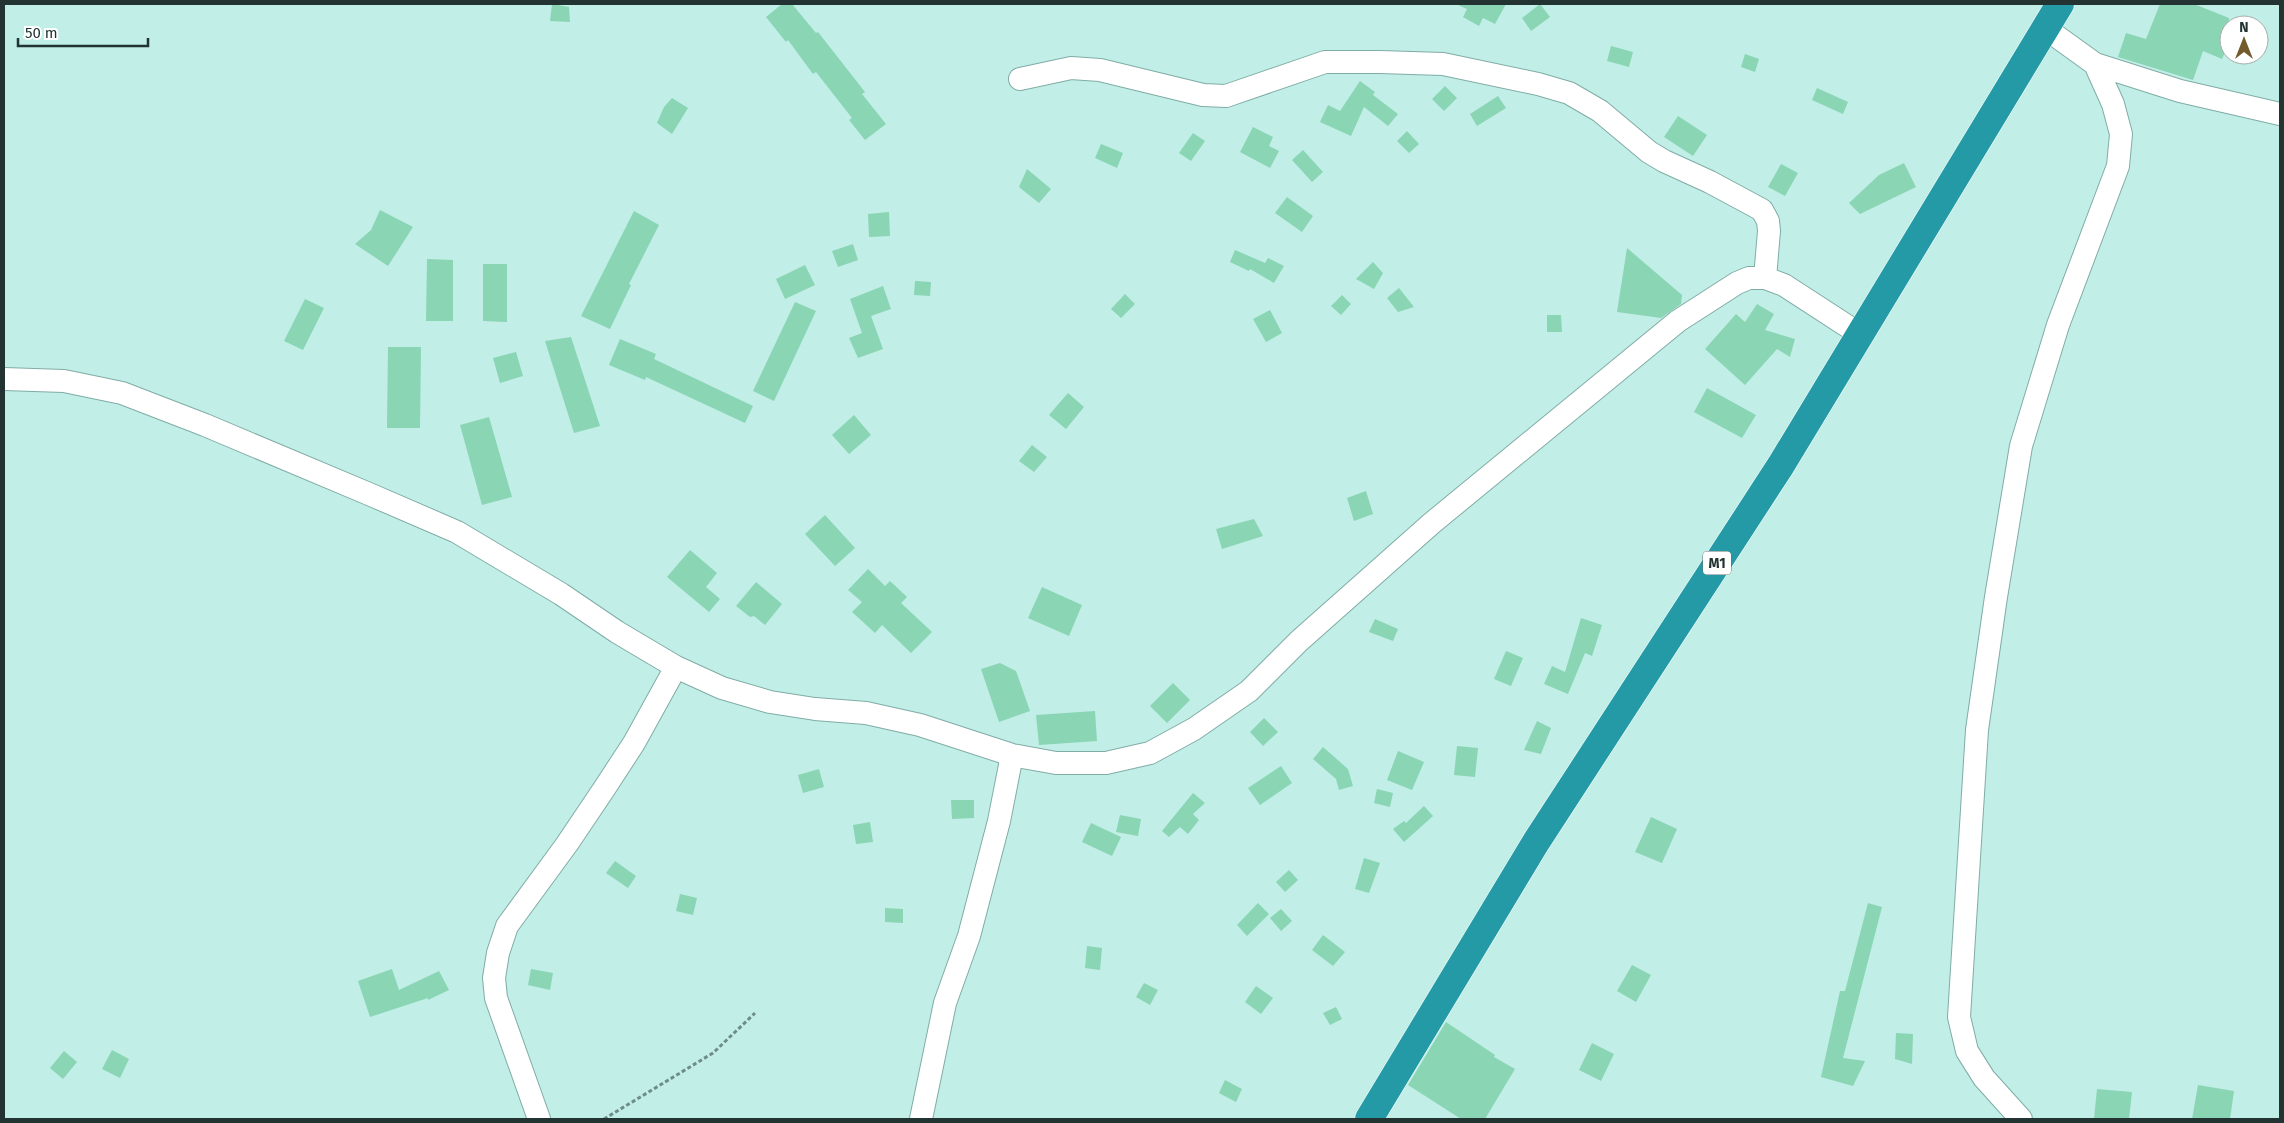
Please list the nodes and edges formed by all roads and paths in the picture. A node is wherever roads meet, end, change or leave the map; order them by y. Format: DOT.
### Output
graph roads {
  1 [pos="2060,4"];
  2 [pos="2045,28"];
  3 [pos="2095,64"];
  4 [pos="1020,79"];
  5 [pos="2280,114"];
  6 [pos="1765,278"];
  7 [pos="1862,335"];
  8 [pos="4,379"];
  9 [pos="676,667"];
  10 [pos="1012,755"];
  11 [pos="756,1013"];
  12 [pos="539,1119"];
  13 [pos="604,1119"];
  14 [pos="920,1119"];
  15 [pos="1369,1119"];
  16 [pos="2022,1119"];
  1 -- 2 [label="highway, M1"];
  2 -- 3 [label="street"];
  2 -- 7 [label="highway, M1"];
  3 -- 5 [label="street"];
  3 -- 16 [label="street"];
  4 -- 6 [label="street"];
  6 -- 7 [label="street"];
  6 -- 10 [label="street"];
  7 -- 15 [label="highway, M1"];
  8 -- 9 [label="street"];
  9 -- 10 [label="street"];
  9 -- 12 [label="street"];
  10 -- 14 [label="street"];
  11 -- 13 [label="path"];
}
